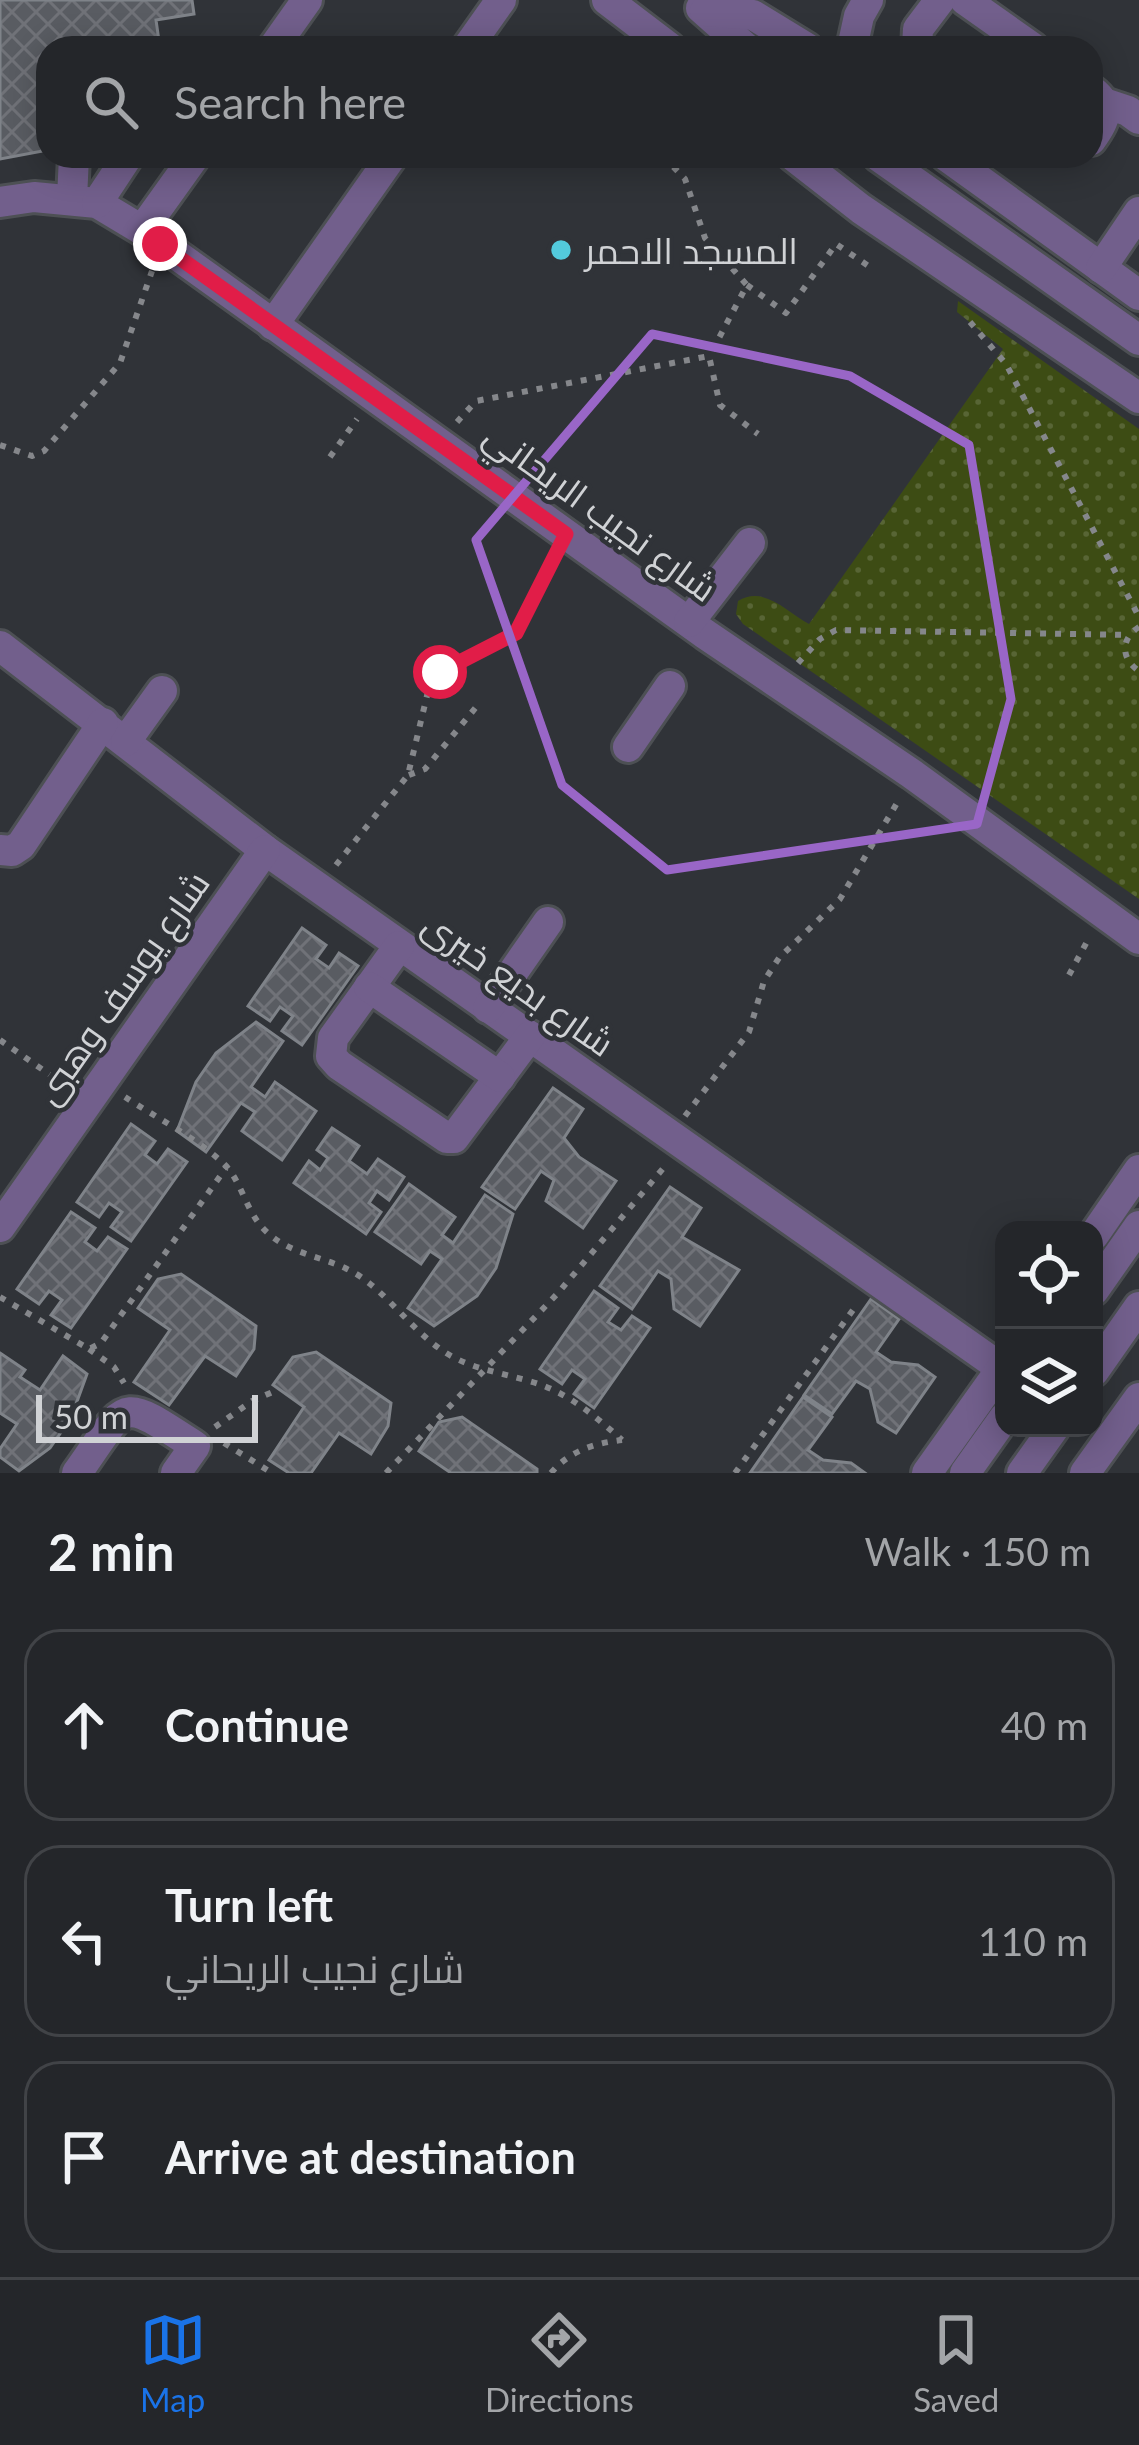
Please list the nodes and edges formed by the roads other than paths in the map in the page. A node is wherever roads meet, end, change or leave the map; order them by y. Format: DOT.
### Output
graph roads {
  1 [pos="307,0"];
  2 [pos="501,0"];
  3 [pos="607,0"];
  4 [pos="868,0"];
  5 [pos="940,0"];
  6 [pos="965,0"];
  7 [pos="698,6"];
  8 [pos="282,36"];
  9 [pos="476,36"];
  10 [pos="654,36"];
  11 [pos="732,36"];
  12 [pos="787,36"];
  13 [pos="855,36"];
  14 [pos="918,36"];
  15 [pos="1016,36"];
  16 [pos="1103,99"];
  17 [pos="1139,119"];
  18 [pos="77,168"];
  19 [pos="117,168"];
  20 [pos="188,168"];
  21 [pos="384,168"];
  22 [pos="810,168"];
  23 [pos="895,168"];
  24 [pos="963,168"];
  25 [pos="85,201"];
  26 [pos="0,202"];
  27 [pos="1139,212"];
  28 [pos="151,237"];
  29 [pos="947,267"];
  30 [pos="1101,268"];
  31 [pos="929,293"];
  32 [pos="1139,295"];
  33 [pos="273,325"];
  34 [pos="1139,340"];
  35 [pos="1139,398"];
  36 [pos="749,543"];
  37 [pos="689,622"];
  38 [pos="0,646"];
  39 [pos="670,686"];
  40 [pos="162,691"];
  41 [pos="114,732"];
  42 [pos="628,747"];
  43 [pos="0,850"];
  44 [pos="265,850"];
  45 [pos="548,922"];
  46 [pos="1139,939"];
  47 [pos="398,946"];
  48 [pos="369,987"];
  49 [pos="488,1008"];
  50 [pos="530,1036"];
  51 [pos="500,1077"];
  52 [pos="1139,1170"];
  53 [pos="1103,1222"];
  54 [pos="1139,1226"];
  55 [pos="0,1228"];
  56 [pos="1103,1277"];
  57 [pos="1139,1307"];
  58 [pos="1103,1358"];
  59 [pos="995,1362"];
  60 [pos="995,1379"];
  61 [pos="1139,1398"];
  62 [pos="995,1431"];
  63 [pos="1048,1437"];
  64 [pos="77,1473"];
  65 [pos="176,1473"];
  66 [pos="927,1473"];
  67 [pos="965,1473"];
  68 [pos="1022,1473"];
  69 [pos="1085,1473"];
  1 -- 8 [label="street"];
  2 -- 9 [label="street"];
  3 -- 10 [label="street"];
  4 -- 13 [label="street"];
  5 -- 14 [label="street"];
  6 -- 15 [label="street"];
  7 -- 11 [label="street"];
  7 -- 12 [label="street"];
  16 -- 17 [label="street"];
  18 -- 25 [label="street"];
  19 -- 25 [label="street"];
  20 -- 28 [label="street"];
  21 -- 33 [label="street"];
  22 -- 29 [label="street"];
  23 -- 34 [label="street"];
  24 -- 30 [label="street"];
  25 -- 26 [label="street"];
  25 -- 28 [label="street, شارع نجيب الريحاني"];
  27 -- 30 [label="street"];
  28 -- 33 [label="street, شارع نجيب الريحاني"];
  29 -- 31 [label="street"];
  29 -- 35 [label="street"];
  30 -- 32 [label="street"];
  33 -- 37 [label="street, شارع نجيب الريحاني"];
  36 -- 37 [label="street"];
  37 -- 46 [label="street, شارع نجيب الريحاني"];
  38 -- 41 [label="street, شارع بديع خيرى"];
  39 -- 42 [label="street"];
  40 -- 41 [label="street"];
  41 -- 43 [label="street"];
  41 -- 44 [label="street, شارع بديع خيرى"];
  44 -- 47 [label="street, شارع بديع خيرى"];
  44 -- 55 [label="street, شارع يوسف وهبى"];
  45 -- 49 [label="street"];
  47 -- 48 [label="street"];
  47 -- 49 [label="street, شارع بديع خيرى"];
  48 -- 51 [label="street"];
  48 -- 51 [label="street"];
  49 -- 50 [label="street, شارع بديع خيرى"];
  50 -- 51 [label="street"];
  50 -- 59 [label="street, شارع بديع خيرى"];
  52 -- 53 [label="street"];
  54 -- 56 [label="street"];
  57 -- 58 [label="street"];
  60 -- 66 [label="street"];
  61 -- 69 [label="street"];
  62 -- 67 [label="street"];
  63 -- 68 [label="street"];
  64 -- 65 [label="street"];
}
